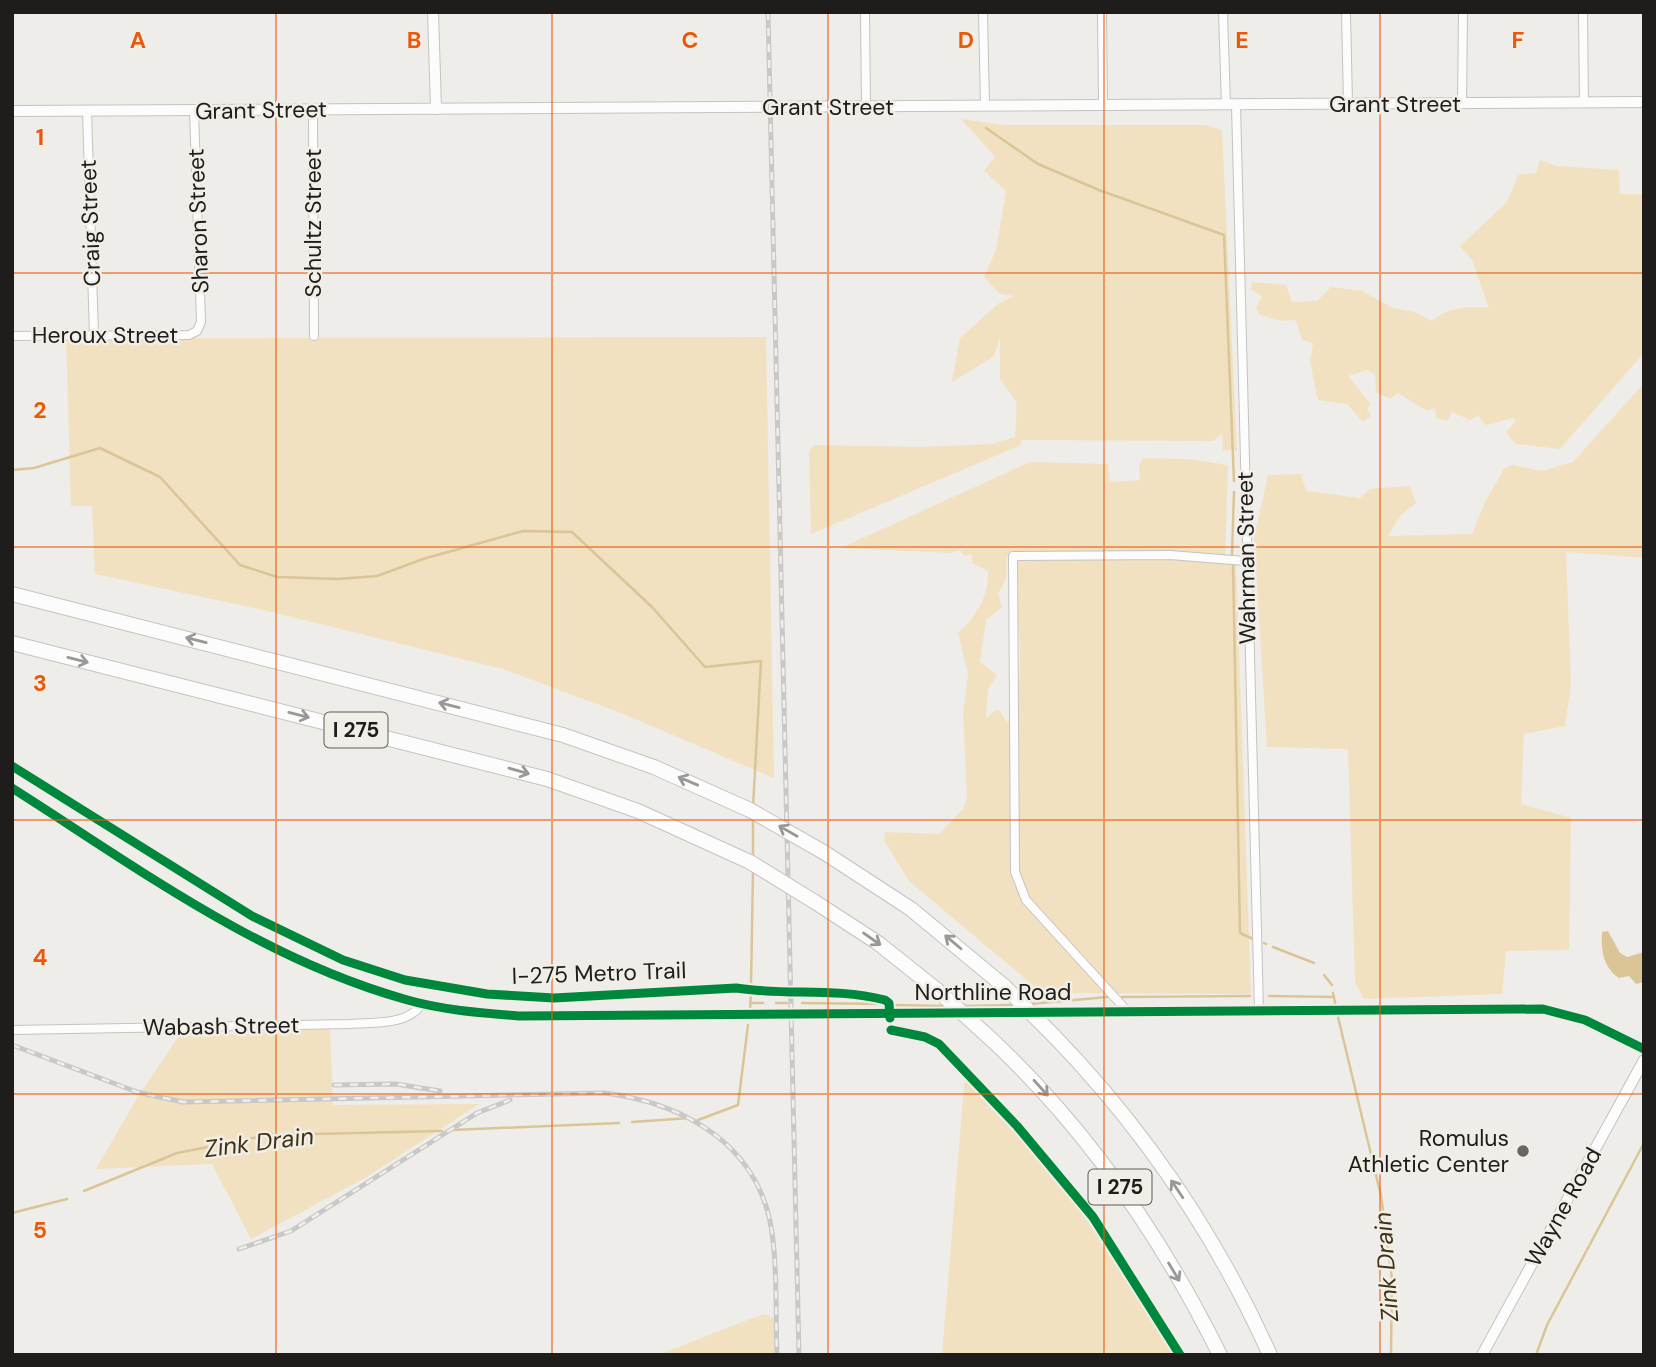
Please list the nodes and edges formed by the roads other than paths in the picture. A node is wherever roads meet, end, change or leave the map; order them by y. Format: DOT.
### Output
graph roads {
  1 [pos="433,12"];
  2 [pos="865,12"];
  3 [pos="983,12"];
  4 [pos="1102,12"];
  5 [pos="1223,12"];
  6 [pos="1346,12"];
  7 [pos="1462,12"];
  8 [pos="1583,12"];
  9 [pos="1644,102"];
  10 [pos="1584,103"];
  11 [pos="1348,104"];
  12 [pos="1462,104"];
  13 [pos="1103,105"];
  14 [pos="1231,105"];
  15 [pos="866,106"];
  16 [pos="985,106"];
  17 [pos="436,108"];
  18 [pos="313,109"];
  19 [pos="12,111"];
  20 [pos="87,111"];
  21 [pos="194,111"];
  22 [pos="197,331"];
  23 [pos="94,335"];
  24 [pos="12,336"];
  25 [pos="314,336"];
  26 [pos="1245,561"];
  27 [pos="12,594"];
  28 [pos="12,643"];
  29 [pos="12,788"];
  30 [pos="423,1003"];
  31 [pos="1259,1010"];
  32 [pos="1127,1011"];
  33 [pos="12,1030"];
  34 [pos="1644,1049"];
  35 [pos="1644,1060"];
  36 [pos="1220,1355"];
  37 [pos="1270,1355"];
  38 [pos="1482,1355"];
  1 -- 17 [label="street"];
  2 -- 15 [label="street"];
  3 -- 16 [label="street"];
  4 -- 13 [label="street"];
  5 -- 14 [label="street, Wahrman Street"];
  6 -- 11 [label="street"];
  7 -- 12 [label="street"];
  8 -- 10 [label="street"];
  9 -- 10 [label="street, Grant Street"];
  10 -- 12 [label="street, Grant Street"];
  11 -- 12 [label="street, Grant Street"];
  11 -- 14 [label="street, Grant Street"];
  13 -- 14 [label="street, Grant Street"];
  13 -- 16 [label="street, Grant Street"];
  14 -- 26 [label="street, Wahrman Street"];
  15 -- 16 [label="street, Grant Street"];
  15 -- 17 [label="street, Grant Street"];
  17 -- 18 [label="street, Grant Street"];
  18 -- 21 [label="street, Grant Street"];
  18 -- 25 [label="street, Schultz Street"];
  19 -- 20 [label="street, Grant Street"];
  20 -- 21 [label="street, Grant Street"];
  20 -- 23 [label="street, Craig Street"];
  21 -- 22 [label="street, Sharon Street"];
  22 -- 23 [label="street, Heroux Street"];
  23 -- 24 [label="street, Heroux Street"];
  26 -- 31 [label="street, Wahrman Street"];
  26 -- 32 [label="street"];
  37 -- 27 [label="highway, I 275, one-way, bridge"];
  28 -- 36 [label="highway, I 275, one-way, bridge"];
  29 -- 30 [label="street, Northline Road"];
  30 -- 32 [label="street, Northline Road"];
  30 -- 33 [label="street, Wabash Street"];
  31 -- 32 [label="street, Northline Road"];
  31 -- 34 [label="street, Northline Road"];
  35 -- 38 [label="street, Wayne Road"];
}
